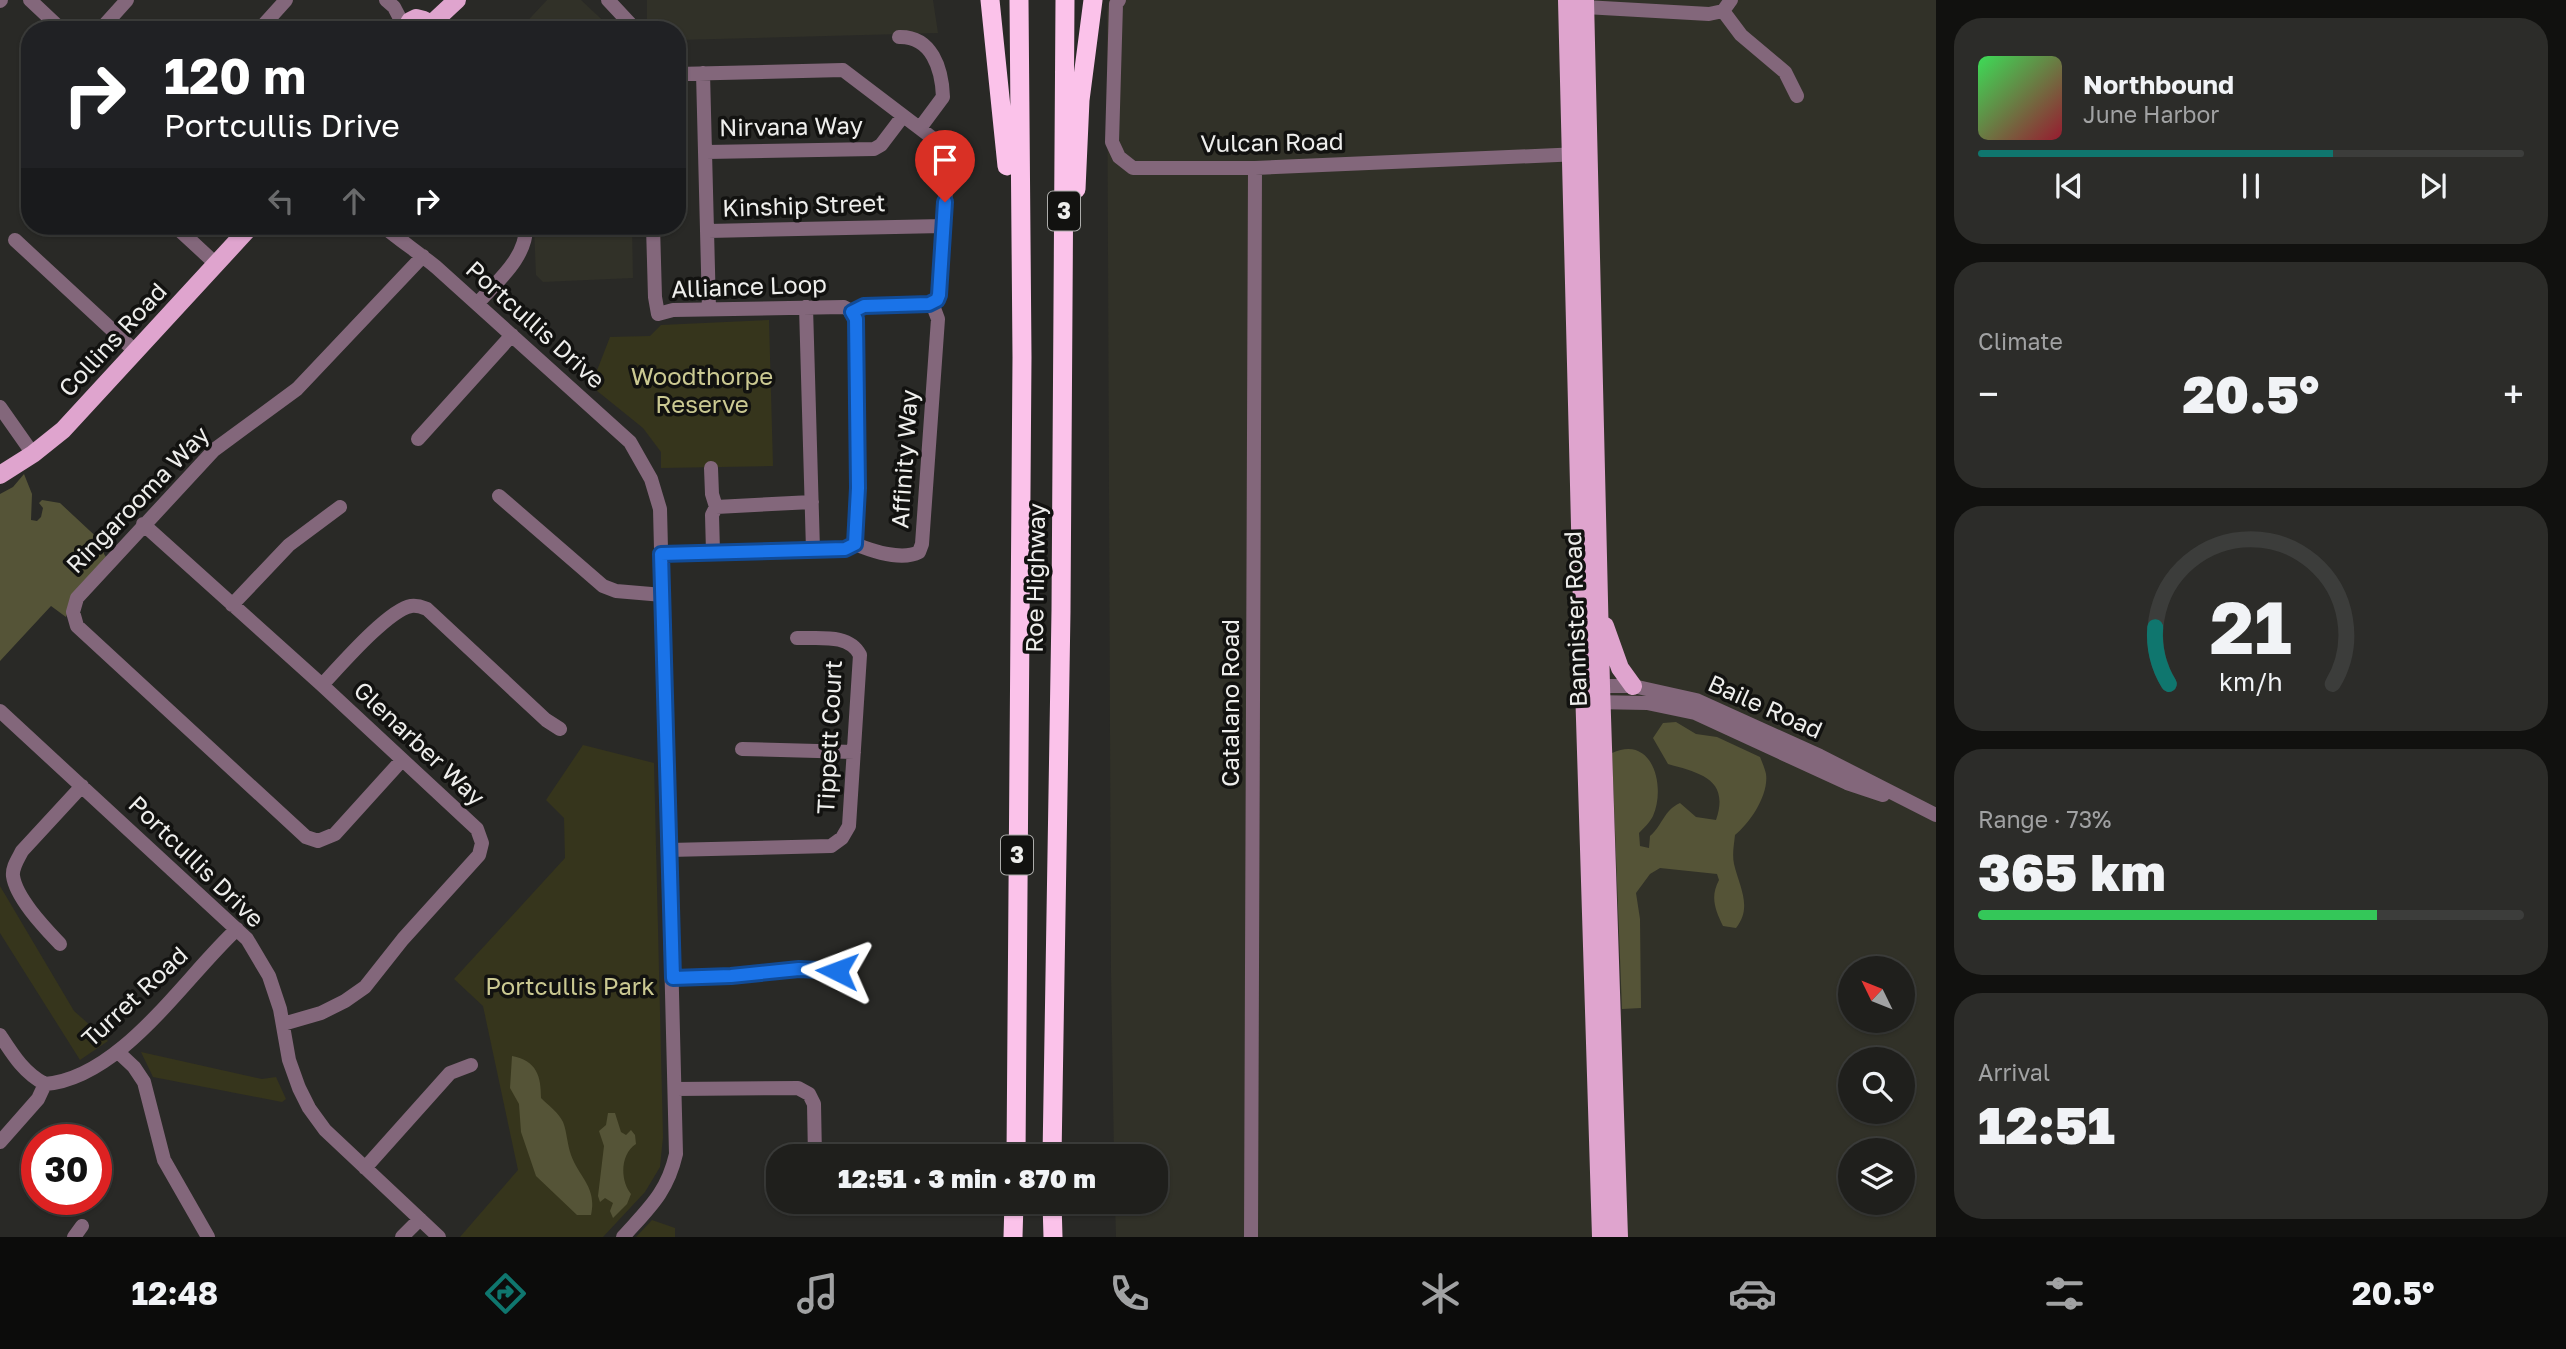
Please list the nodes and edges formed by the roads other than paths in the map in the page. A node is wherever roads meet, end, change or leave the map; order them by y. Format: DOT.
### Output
graph roads {
  1 [pos="30,0"];
  2 [pos="127,0"];
  3 [pos="286,0"];
  4 [pos="444,0"];
  5 [pos="457,0"];
  6 [pos="608,0"];
  7 [pos="990,0"];
  8 [pos="1019,0"];
  9 [pos="1065,0"];
  10 [pos="1093,0"];
  11 [pos="1119,0"];
  12 [pos="1576,3"];
  13 [pos="390,4"];
  14 [pos="1727,5"];
  15 [pos="52,21"];
  16 [pos="108,21"];
  17 [pos="267,21"];
  18 [pos="413,21"];
  19 [pos="422,21"];
  20 [pos="424,21"];
  21 [pos="628,21"];
  22 [pos="936,36"];
  23 [pos="899,37"];
  24 [pos="926,47"];
  25 [pos="703,73"];
  26 [pos="686,74"];
  27 [pos="1797,96"];
  28 [pos="903,116"];
  29 [pos="920,128"];
  30 [pos="706,152"];
  31 [pos="1579,155"];
  32 [pos="1255,168"];
  33 [pos="943,226"];
  34 [pos="708,231"];
  35 [pos="185,235"];
  36 [pos="232,235"];
  37 [pos="241,235"];
  38 [pos="394,235"];
  39 [pos="405,235"];
  40 [pos="525,235"];
  41 [pos="653,235"];
  42 [pos="15,240"];
  43 [pos="423,256"];
  44 [pos="213,261"];
  45 [pos="932,303"];
  46 [pos="477,304"];
  47 [pos="806,307"];
  48 [pos="709,309"];
  49 [pos="852,312"];
  50 [pos="512,335"];
  51 [pos="132,348"];
  52 [pos="1021,356"];
  53 [pos="0,407"];
  54 [pos="1062,421"];
  55 [pos="418,439"];
  56 [pos="31,450"];
  57 [pos="0,464"];
  58 [pos="711,468"];
  59 [pos="0,475"];
  60 [pos="499,496"];
  61 [pos="812,502"];
  62 [pos="340,507"];
  63 [pos="716,507"];
  64 [pos="143,524"];
  65 [pos="855,544"];
  66 [pos="813,550"];
  67 [pos="713,552"];
  68 [pos="661,554"];
  69 [pos="663,595"];
  70 [pos="232,605"];
  71 [pos="1600,610"];
  72 [pos="797,638"];
  73 [pos="322,685"];
  74 [pos="1633,686"];
  75 [pos="1593,694"];
  76 [pos="0,711"];
  77 [pos="560,729"];
  78 [pos="1786,748"];
  79 [pos="742,749"];
  80 [pos="854,752"];
  81 [pos="402,760"];
  82 [pos="82,786"];
  83 [pos="1936,815"];
  84 [pos="669,850"];
  85 [pos="237,929"];
  86 [pos="60,944"];
  87 [pos="837,971"];
  88 [pos="673,978"];
  89 [pos="283,1024"];
  90 [pos="0,1035"];
  91 [pos="118,1052"];
  92 [pos="471,1065"];
  93 [pos="45,1084"];
  94 [pos="675,1089"];
  95 [pos="0,1142"];
  96 [pos="815,1144"];
  97 [pos="1016,1144"];
  98 [pos="1052,1144"];
  99 [pos="365,1168"];
  100 [pos="1014,1214"];
  101 [pos="1052,1214"];
  102 [pos="420,1219"];
  103 [pos="208,1237"];
  104 [pos="402,1237"];
  105 [pos="439,1237"];
  106 [pos="623,1237"];
  107 [pos="1013,1237"];
  108 [pos="1053,1237"];
  109 [pos="1251,1237"];
  110 [pos="1601,1237"];
  111 [pos="1619,1237"];
  1 -- 15 [label="street"];
  2 -- 16 [label="street"];
  3 -- 17 [label="street"];
  4 -- 19 [label="main road"];
  5 -- 20 [label="main road"];
  6 -- 21 [label="street"];
  7 -- 52 [label="highway"];
  8 -- 52 [label="highway, Roe Highway / 3"];
  9 -- 54 [label="highway, Roe Highway / 3"];
  10 -- 54 [label="highway"];
  11 -- 32 [label="street, Vulcan Road"];
  12 -- 14 [label="street"];
  12 -- 31 [label="main road, Bannister Road"];
  13 -- 18 [label="street"];
  14 -- 27 [label="street"];
  22 -- 24 [label="street"];
  23 -- 24 [label="street"];
  24 -- 29 [label="street"];
  25 -- 26 [label="street"];
  25 -- 28 [label="street"];
  25 -- 30 [label="street"];
  28 -- 29 [label="street"];
  28 -- 30 [label="street, Nirvana Way"];
  29 -- 33 [label="street"];
  30 -- 34 [label="street"];
  31 -- 32 [label="street, Vulcan Road"];
  31 -- 71 [label="main road, Bannister Road"];
  31 -- 75 [label="main road, Bannister Road"];
  32 -- 109 [label="street, Catalano Road"];
  33 -- 34 [label="street, Kinship Street"];
  33 -- 45 [label="street"];
  34 -- 48 [label="street"];
  35 -- 44 [label="street"];
  36 -- 44 [label="main road, Collins Road"];
  37 -- 44 [label="main road, Collins Road"];
  38 -- 43 [label="street, Portcullis Drive"];
  39 -- 43 [label="street, Portcullis Drive"];
  40 -- 46 [label="street"];
  41 -- 48 [label="street, Alliance Loop"];
  42 -- 51 [label="street"];
  43 -- 46 [label="street, Portcullis Drive"];
  43 -- 64 [label="street, Ringarooma Way"];
  44 -- 51 [label="main road, Collins Road"];
  45 -- 49 [label="street, Alliance Loop"];
  45 -- 65 [label="street, Affinity Way"];
  46 -- 50 [label="street, Portcullis Drive"];
  47 -- 48 [label="street, Alliance Loop"];
  47 -- 49 [label="street, Alliance Loop"];
  47 -- 61 [label="street"];
  49 -- 65 [label="street"];
  50 -- 55 [label="street"];
  50 -- 68 [label="street, Portcullis Drive"];
  51 -- 56 [label="main road, Collins Road"];
  52 -- 97 [label="highway, Roe Highway / 3"];
  53 -- 56 [label="street"];
  54 -- 98 [label="highway, Roe Highway / 3"];
  56 -- 57 [label="main road, Collins Road"];
  56 -- 59 [label="main road, Collins Road"];
  58 -- 63 [label="street"];
  60 -- 69 [label="street"];
  61 -- 63 [label="street"];
  61 -- 66 [label="street"];
  62 -- 70 [label="street"];
  63 -- 67 [label="street"];
  64 -- 70 [label="street, Glenarber Way"];
  64 -- 81 [label="street, Ringarooma Way"];
  65 -- 66 [label="street"];
  66 -- 67 [label="street"];
  67 -- 68 [label="street"];
  68 -- 69 [label="street, Portcullis Drive"];
  69 -- 84 [label="street, Portcullis Drive"];
  70 -- 73 [label="street, Glenarber Way"];
  71 -- 74 [label="main road"];
  71 -- 75 [label="main road, Bannister Road"];
  72 -- 80 [label="street, Tippett Court"];
  73 -- 77 [label="street"];
  73 -- 81 [label="street, Glenarber Way"];
  74 -- 75 [label="street, Baile Road"];
  74 -- 78 [label="street, Baile Road"];
  75 -- 78 [label="street, Baile Road"];
  75 -- 110 [label="main road, Bannister Road"];
  75 -- 111 [label="main road, Bannister Road"];
  76 -- 82 [label="street, Portcullis Drive"];
  78 -- 83 [label="street, Baile Road"];
  79 -- 80 [label="street"];
  80 -- 84 [label="street, Tippett Court"];
  81 -- 89 [label="street, Glenarber Way"];
  82 -- 85 [label="street, Portcullis Drive"];
  82 -- 86 [label="street"];
  84 -- 88 [label="street, Portcullis Drive"];
  85 -- 89 [label="street, Portcullis Drive"];
  85 -- 91 [label="street, Turret Road"];
  87 -- 88 [label="street"];
  88 -- 94 [label="street, Portcullis Drive"];
  89 -- 99 [label="street, Portcullis Drive"];
  90 -- 93 [label="street"];
  91 -- 93 [label="street, Turret Road"];
  91 -- 103 [label="street"];
  92 -- 99 [label="street"];
  93 -- 95 [label="street"];
  94 -- 96 [label="street"];
  94 -- 106 [label="street, Portcullis Drive"];
  99 -- 102 [label="street, Portcullis Drive"];
  100 -- 107 [label="highway"];
  101 -- 108 [label="highway"];
  102 -- 104 [label="street"];
  102 -- 105 [label="street, Portcullis Drive"];
}
